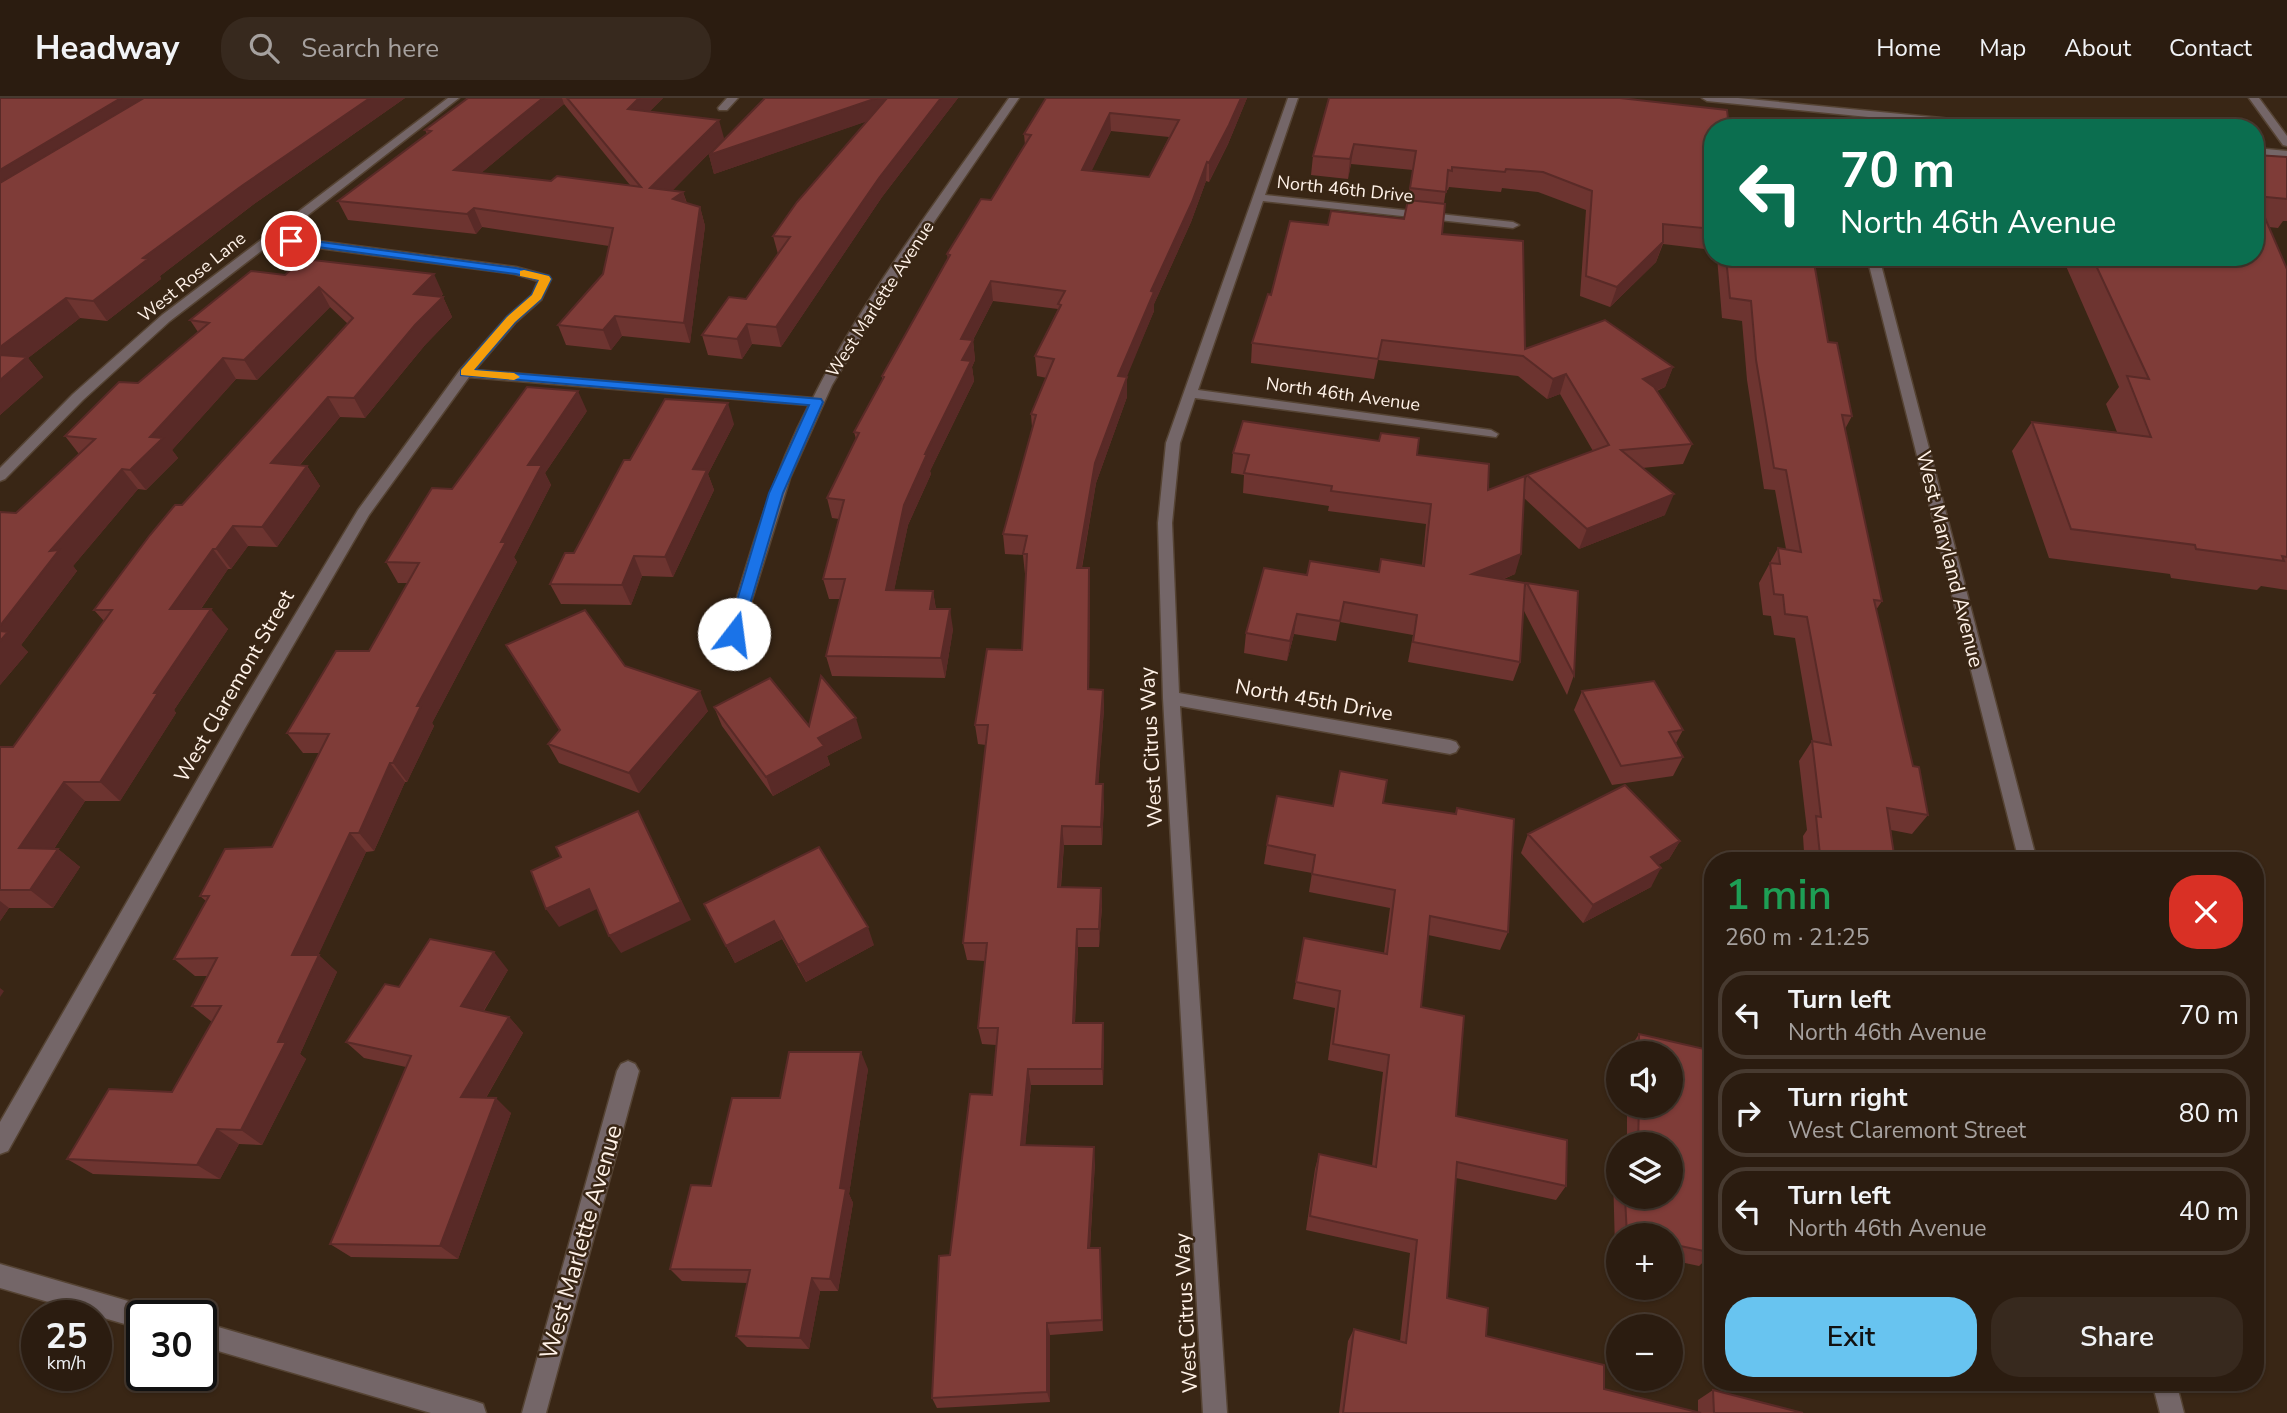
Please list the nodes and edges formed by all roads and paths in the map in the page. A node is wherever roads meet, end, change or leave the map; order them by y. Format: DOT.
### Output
graph roads {
  1 [pos="454,98"];
  2 [pos="733,98"];
  3 [pos="1014,98"];
  4 [pos="1293,98"];
  5 [pos="1707,98"];
  6 [pos="1829,98"];
  7 [pos="2254,98"];
  8 [pos="723,108"];
  9 [pos="1835,115"];
  10 [pos="1890,119"];
  11 [pos="2287,143"];
  12 [pos="2264,152"];
  13 [pos="2287,154"];
  14 [pos="1257,197"];
  15 [pos="1513,225"];
  16 [pos="269,238"];
  17 [pos="1875,266"];
  18 [pos="465,373"];
  19 [pos="1190,393"];
  20 [pos="816,402"];
  21 [pos="1491,434"];
  22 [pos="0,476"];
  23 [pos="734,634"];
  24 [pos="1171,698"];
  25 [pos="1450,747"];
  26 [pos="2026,852"];
  27 [pos="628,1071"];
  28 [pos="0,1143"];
  29 [pos="0,1276"];
  30 [pos="126,1312"];
  31 [pos="217,1339"];
  32 [pos="2166,1391"];
  33 [pos="474,1413"];
  34 [pos="534,1413"];
  35 [pos="1214,1413"];
  36 [pos="2172,1413"];
  1 -- 16 [label="street, West Rose Lane"];
  2 -- 8 [label="street"];
  3 -- 20 [label="street, West Marlette Avenue"];
  4 -- 14 [label="street, West Citrus Way"];
  5 -- 9 [label="street"];
  6 -- 9 [label="street"];
  7 -- 11 [label="street"];
  9 -- 10 [label="street"];
  12 -- 13 [label="street"];
  14 -- 15 [label="street, North 46th Drive"];
  14 -- 19 [label="street, West Citrus Way"];
  16 -- 18 [label="street, West Claremont Street"];
  16 -- 22 [label="street, West Rose Lane"];
  17 -- 26 [label="street, West Maryland Avenue"];
  18 -- 20 [label="street"];
  18 -- 28 [label="street, West Claremont Street"];
  19 -- 21 [label="street, North 46th Avenue"];
  19 -- 24 [label="street, West Citrus Way"];
  20 -- 23 [label="street, West Marlette Avenue"];
  24 -- 25 [label="street, North 45th Drive"];
  24 -- 35 [label="street, West Citrus Way"];
  27 -- 34 [label="street, West Marlette Avenue"];
  29 -- 30 [label="street"];
  31 -- 33 [label="street"];
  32 -- 36 [label="street"];
}
